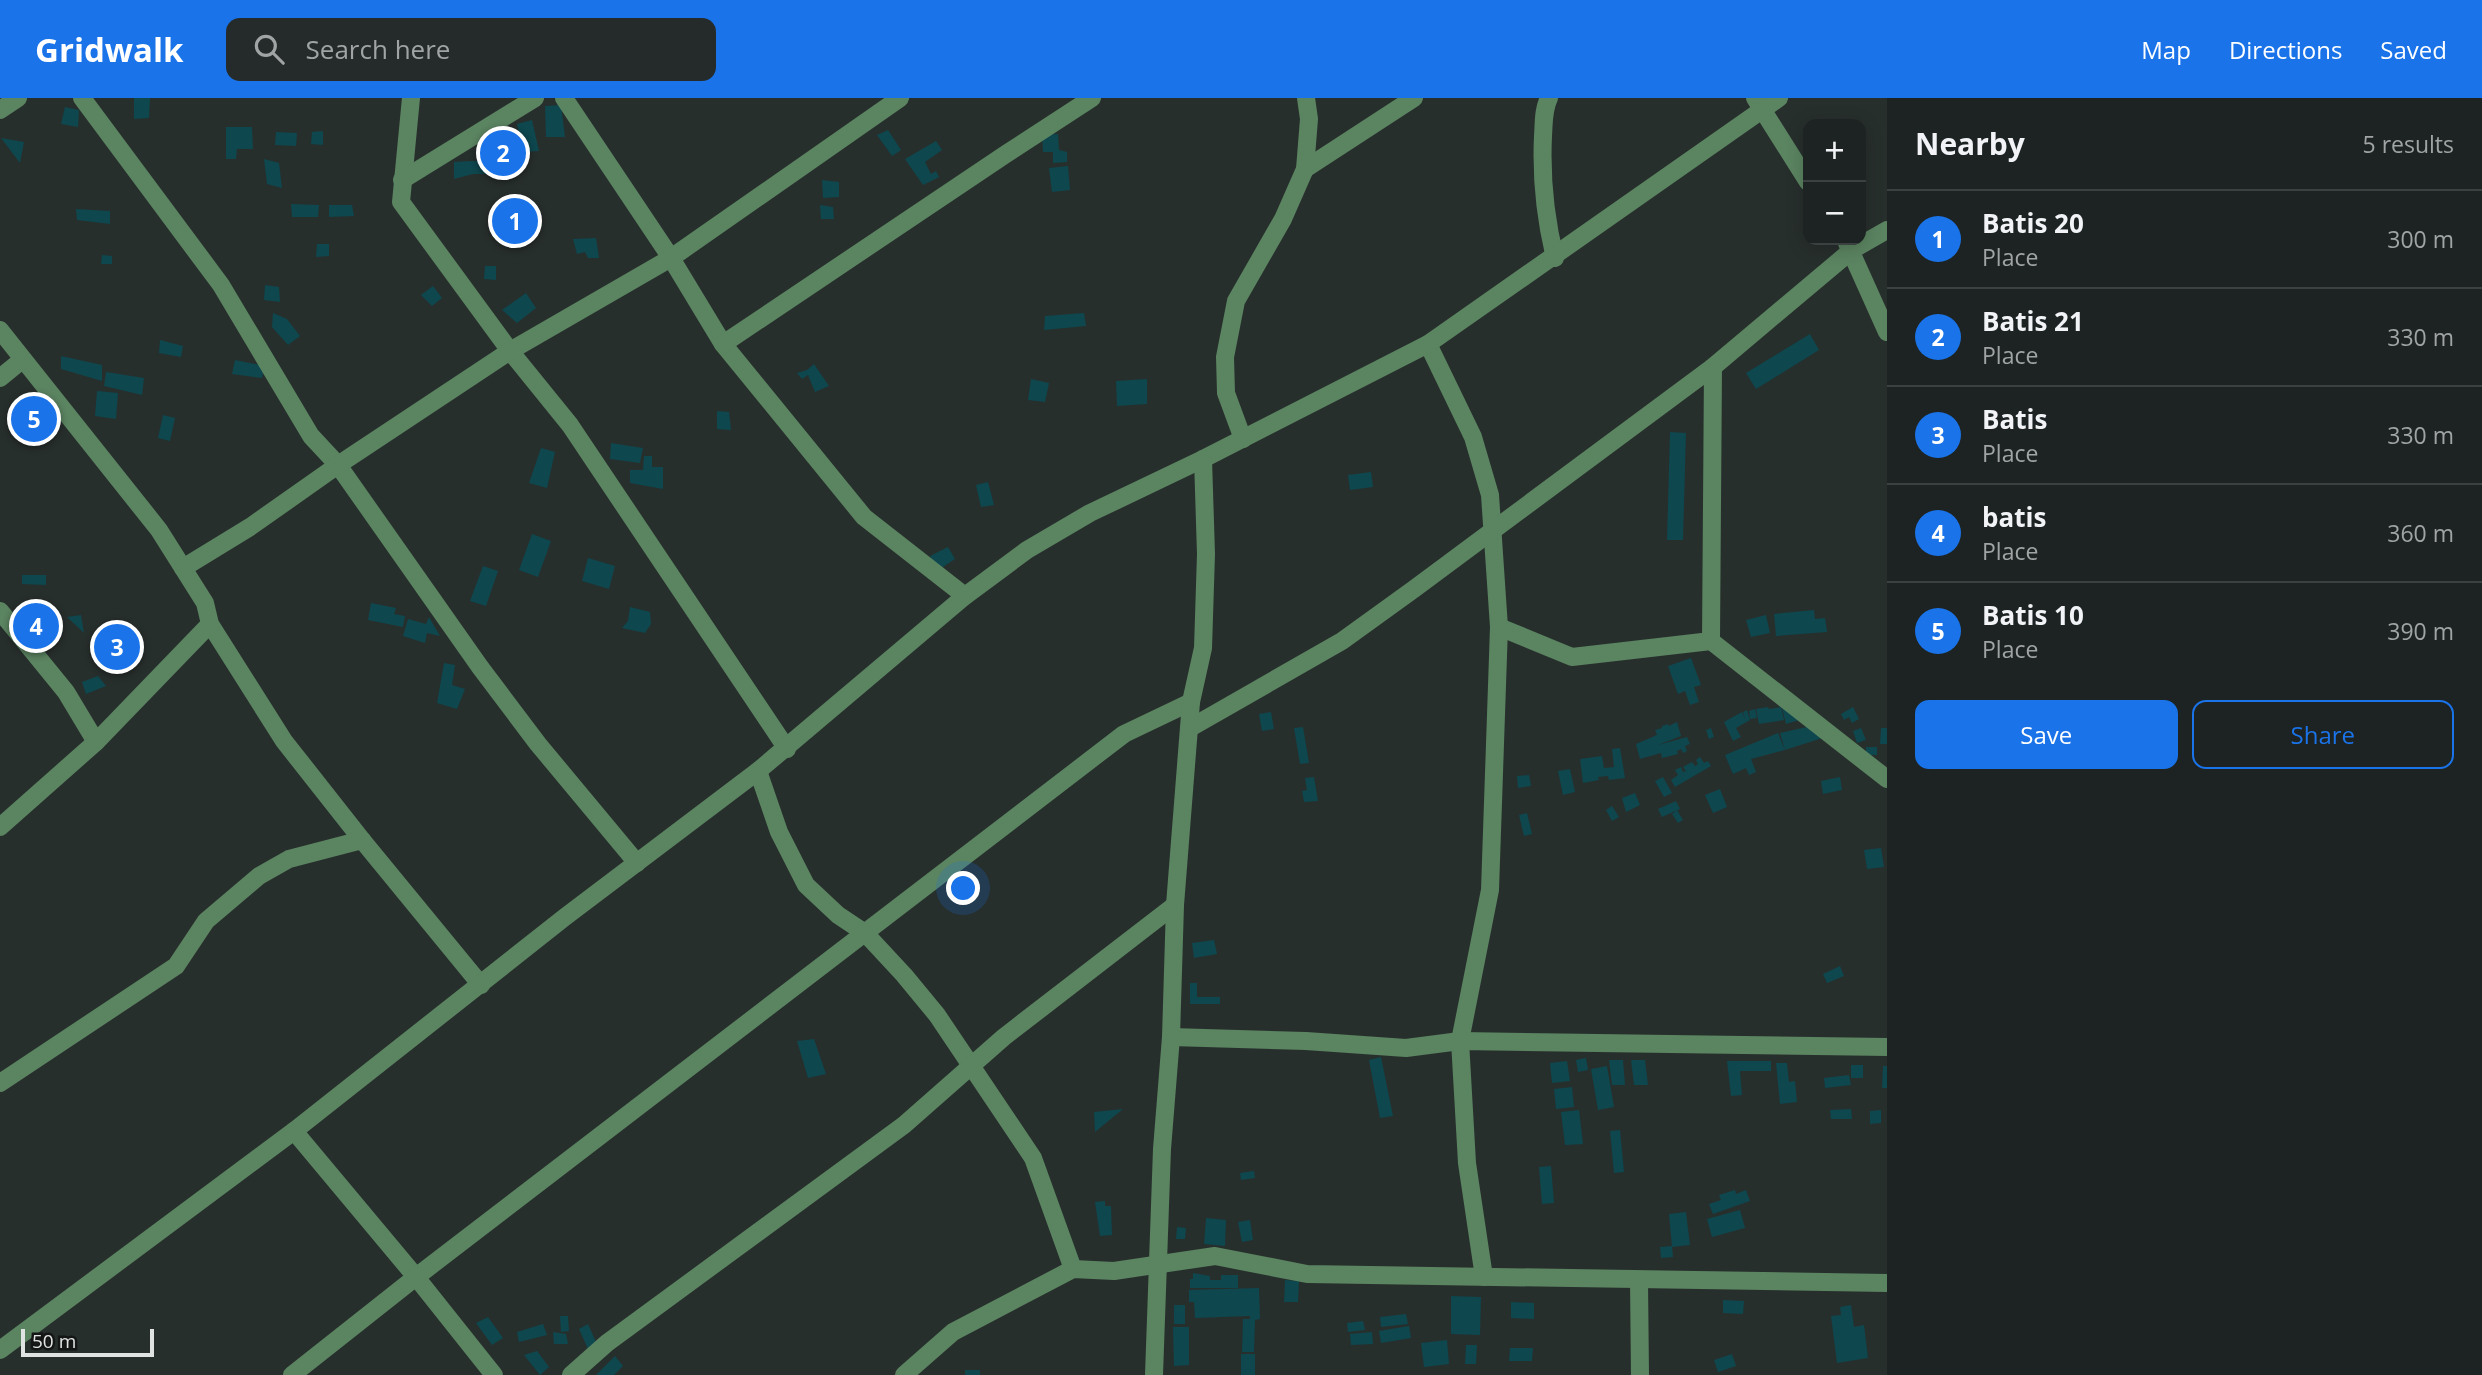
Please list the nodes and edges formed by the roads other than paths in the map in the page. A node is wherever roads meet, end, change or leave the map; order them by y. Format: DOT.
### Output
graph roads {
  1 [pos="18,98"];
  2 [pos="82,98"];
  3 [pos="411,98"];
  4 [pos="535,98"];
  5 [pos="564,98"];
  6 [pos="900,98"];
  7 [pos="1092,98"];
  8 [pos="1306,98"];
  9 [pos="1414,98"];
  10 [pos="1779,98"];
  11 [pos="1544,101"];
  12 [pos="1759,104"];
  13 [pos="0,110"];
  14 [pos="1305,169"];
  15 [pos="1803,174"];
  16 [pos="402,180"];
  17 [pos="1887,230"];
  18 [pos="1866,238"];
  19 [pos="1848,245"];
  20 [pos="671,258"];
  21 [pos="1555,258"];
  22 [pos="0,330"];
  23 [pos="1887,332"];
  24 [pos="723,344"];
  25 [pos="1428,344"];
  26 [pos="510,351"];
  27 [pos="22,360"];
  28 [pos="1713,367"];
  29 [pos="0,378"];
  30 [pos="1242,439"];
  31 [pos="1203,459"];
  32 [pos="338,465"];
  33 [pos="1492,533"];
  34 [pos="183,568"];
  35 [pos="965,596"];
  36 [pos="0,611"];
  37 [pos="210,624"];
  38 [pos="1499,626"];
  39 [pos="1712,642"];
  40 [pos="1191,702"];
  41 [pos="1190,728"];
  42 [pos="96,742"];
  43 [pos="787,749"];
  44 [pos="758,771"];
  45 [pos="1887,779"];
  46 [pos="0,827"];
  47 [pos="362,840"];
  48 [pos="637,863"];
  49 [pos="1175,905"];
  50 [pos="865,933"];
  51 [pos="481,985"];
  52 [pos="1171,1037"];
  53 [pos="1460,1041"];
  54 [pos="1887,1047"];
  55 [pos="971,1066"];
  56 [pos="0,1083"];
  57 [pos="294,1131"];
  58 [pos="1157,1263"];
  59 [pos="1073,1269"];
  60 [pos="416,1277"];
  61 [pos="1484,1277"];
  62 [pos="1639,1281"];
  63 [pos="1887,1283"];
  64 [pos="0,1349"];
  65 [pos="292,1375"];
  66 [pos="494,1375"];
  67 [pos="571,1375"];
  68 [pos="904,1375"];
  69 [pos="1154,1375"];
  70 [pos="1640,1375"];
  1 -- 13 [label="street"];
  2 -- 32 [label="street"];
  3 -- 16 [label="street"];
  4 -- 16 [label="street"];
  5 -- 20 [label="street"];
  6 -- 20 [label="street"];
  7 -- 24 [label="street"];
  8 -- 14 [label="street"];
  9 -- 14 [label="street"];
  10 -- 12 [label="street"];
  11 -- 21 [label="street"];
  12 -- 15 [label="street"];
  12 -- 21 [label="street"];
  14 -- 30 [label="street"];
  16 -- 26 [label="street"];
  17 -- 18 [label="street"];
  19 -- 23 [label="street"];
  19 -- 28 [label="street"];
  20 -- 24 [label="street"];
  20 -- 26 [label="street"];
  21 -- 25 [label="street"];
  22 -- 27 [label="street"];
  24 -- 35 [label="street"];
  25 -- 30 [label="street"];
  25 -- 33 [label="street"];
  26 -- 32 [label="street"];
  26 -- 43 [label="street"];
  27 -- 29 [label="street"];
  27 -- 34 [label="street"];
  28 -- 33 [label="street"];
  28 -- 39 [label="street"];
  30 -- 31 [label="street"];
  31 -- 35 [label="street"];
  31 -- 40 [label="street"];
  32 -- 34 [label="street"];
  32 -- 48 [label="street"];
  33 -- 38 [label="street"];
  33 -- 41 [label="street"];
  34 -- 37 [label="street"];
  35 -- 43 [label="street"];
  36 -- 42 [label="street"];
  37 -- 42 [label="street"];
  37 -- 47 [label="street"];
  38 -- 39 [label="street"];
  38 -- 53 [label="street"];
  39 -- 45 [label="street"];
  40 -- 41 [label="street"];
  40 -- 50 [label="street"];
  41 -- 49 [label="street"];
  42 -- 46 [label="street"];
  43 -- 44 [label="street"];
  44 -- 48 [label="street"];
  44 -- 50 [label="street"];
  47 -- 51 [label="street"];
  47 -- 56 [label="street"];
  48 -- 51 [label="street"];
  49 -- 52 [label="street"];
  49 -- 55 [label="street"];
  50 -- 55 [label="street"];
  50 -- 60 [label="street"];
  51 -- 57 [label="street"];
  52 -- 53 [label="street"];
  52 -- 58 [label="street"];
  53 -- 54 [label="street"];
  53 -- 61 [label="street"];
  55 -- 59 [label="street"];
  55 -- 67 [label="street"];
  57 -- 60 [label="street"];
  57 -- 64 [label="street"];
  58 -- 59 [label="street"];
  58 -- 61 [label="street"];
  58 -- 69 [label="street"];
  59 -- 68 [label="street"];
  60 -- 65 [label="street"];
  60 -- 66 [label="street"];
  61 -- 62 [label="street"];
  62 -- 63 [label="street"];
  62 -- 70 [label="street"];
}
